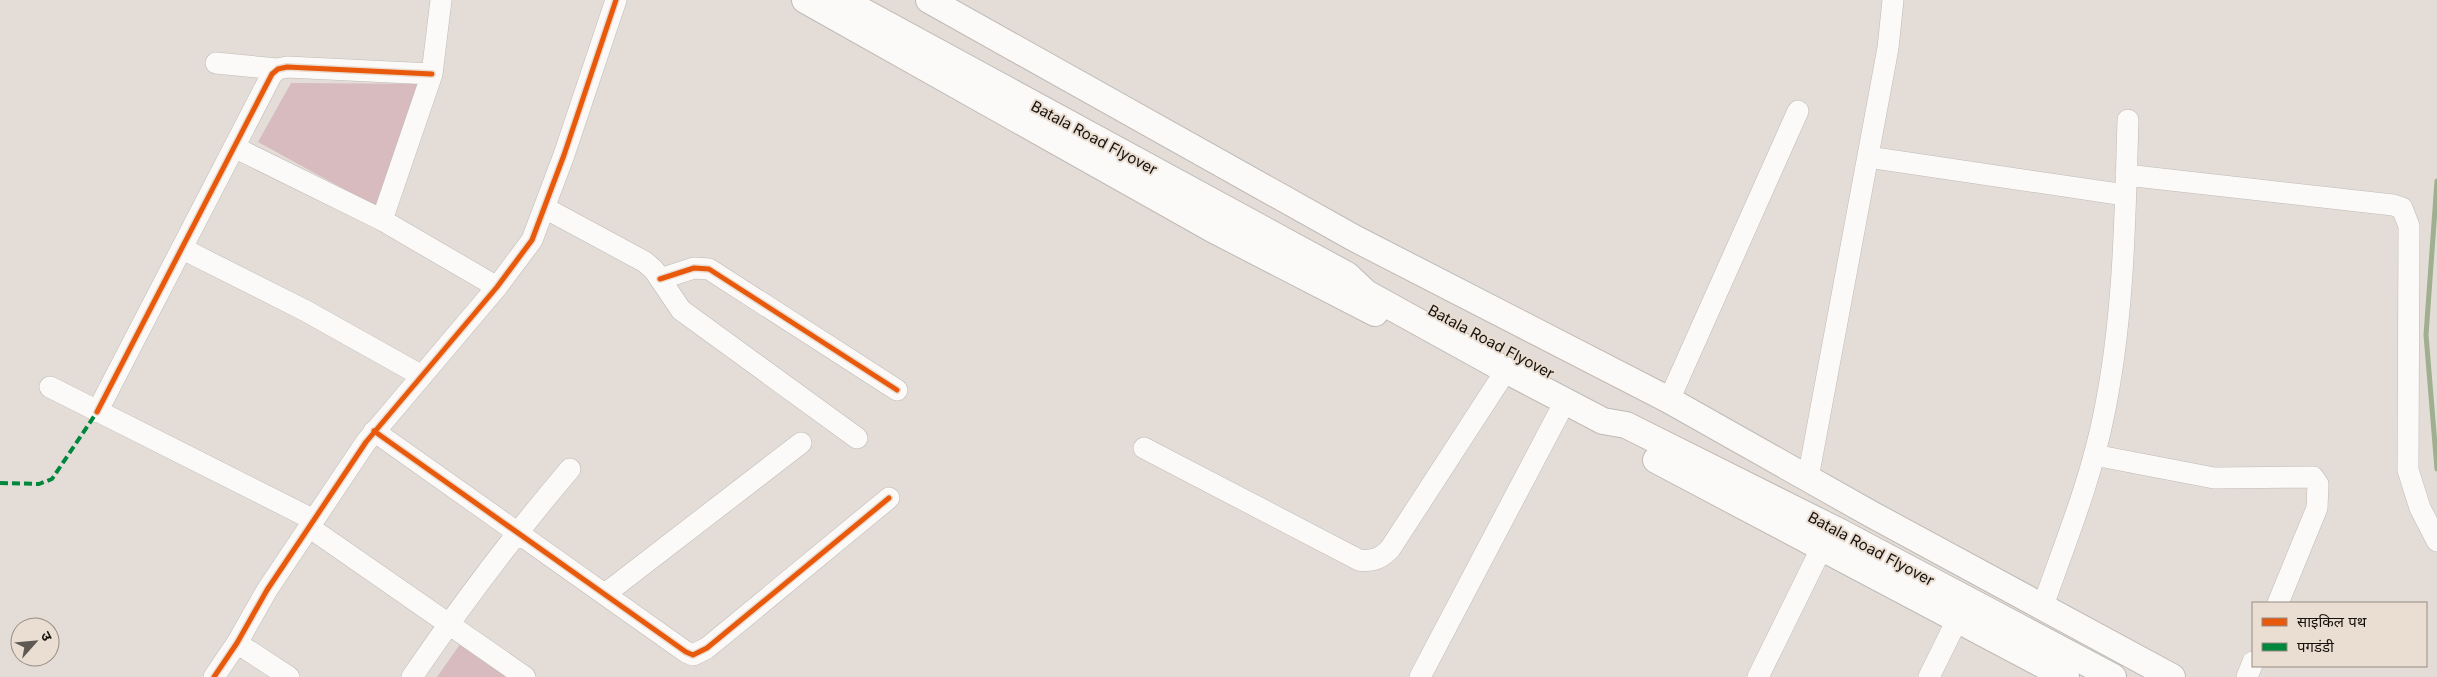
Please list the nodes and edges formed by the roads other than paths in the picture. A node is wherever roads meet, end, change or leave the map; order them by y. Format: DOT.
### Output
graph roads {
  1 [pos="440,0"];
  2 [pos="616,0"];
  3 [pos="805,0"];
  4 [pos="842,0"];
  5 [pos="929,0"];
  6 [pos="1894,0"];
  7 [pos="216,63"];
  8 [pos="278,69"];
  9 [pos="432,74"];
  10 [pos="1798,111"];
  11 [pos="2128,120"];
  12 [pos="234,147"];
  13 [pos="1868,157"];
  14 [pos="2126,185"];
  15 [pos="545,208"];
  16 [pos="382,220"];
  17 [pos="182,249"];
  18 [pos="660,279"];
  19 [pos="497,287"];
  20 [pos="422,376"];
  21 [pos="1501,378"];
  22 [pos="50,387"];
  23 [pos="897,390"];
  24 [pos="1669,400"];
  25 [pos="1561,409"];
  26 [pos="97,412"];
  27 [pos="374,431"];
  28 [pos="858,438"];
  29 [pos="801,443"];
  30 [pos="1144,448"];
  31 [pos="2094,455"];
  32 [pos="570,469"];
  33 [pos="1808,478"];
  34 [pos="888,498"];
  35 [pos="312,524"];
  36 [pos="517,531"];
  37 [pos="2437,541"];
  38 [pos="1822,547"];
  39 [pos="605,594"];
  40 [pos="2278,602"];
  41 [pos="2043,606"];
  42 [pos="1958,618"];
  43 [pos="448,624"];
  44 [pos="237,643"];
  45 [pos="2252,664"];
  46 [pos="214,677"];
  47 [pos="289,677"];
  48 [pos="412,677"];
  49 [pos="525,677"];
  50 [pos="1420,677"];
  51 [pos="1758,677"];
  52 [pos="1930,677"];
  53 [pos="2066,677"];
  54 [pos="2113,677"];
  55 [pos="2172,677"];
  56 [pos="2247,677"];
  1 -- 9 [label="street"];
  2 -- 15 [label="street"];
  3 -- 21 [label="main road"];
  4 -- 54 [label="main road, Batala Road Flyover"];
  5 -- 24 [label="main road"];
  6 -- 13 [label="street"];
  7 -- 8 [label="street"];
  8 -- 9 [label="street"];
  8 -- 12 [label="street"];
  9 -- 16 [label="street"];
  10 -- 24 [label="street"];
  11 -- 14 [label="street"];
  12 -- 16 [label="street"];
  12 -- 17 [label="street"];
  13 -- 14 [label="street"];
  13 -- 33 [label="street"];
  14 -- 31 [label="street"];
  14 -- 37 [label="street"];
  15 -- 18 [label="street"];
  15 -- 19 [label="street"];
  16 -- 19 [label="street"];
  17 -- 20 [label="street"];
  17 -- 26 [label="street"];
  18 -- 23 [label="street"];
  18 -- 28 [label="street"];
  19 -- 20 [label="street"];
  20 -- 27 [label="street"];
  21 -- 25 [label="main road"];
  21 -- 30 [label="street"];
  22 -- 26 [label="street"];
  24 -- 33 [label="main road"];
  25 -- 38 [label="main road"];
  25 -- 50 [label="street"];
  26 -- 35 [label="street"];
  27 -- 35 [label="street"];
  27 -- 36 [label="street"];
  29 -- 39 [label="street"];
  31 -- 40 [label="street"];
  31 -- 41 [label="street"];
  32 -- 36 [label="street"];
  33 -- 41 [label="main road"];
  34 -- 39 [label="street"];
  35 -- 43 [label="street"];
  35 -- 44 [label="street"];
  36 -- 39 [label="street"];
  36 -- 43 [label="street"];
  38 -- 42 [label="main road"];
  38 -- 51 [label="street"];
  41 -- 55 [label="main road"];
  42 -- 52 [label="street"];
  42 -- 53 [label="main road"];
  43 -- 48 [label="street"];
  43 -- 49 [label="street"];
  44 -- 46 [label="street"];
  44 -- 47 [label="street"];
  45 -- 56 [label="street"];
}
